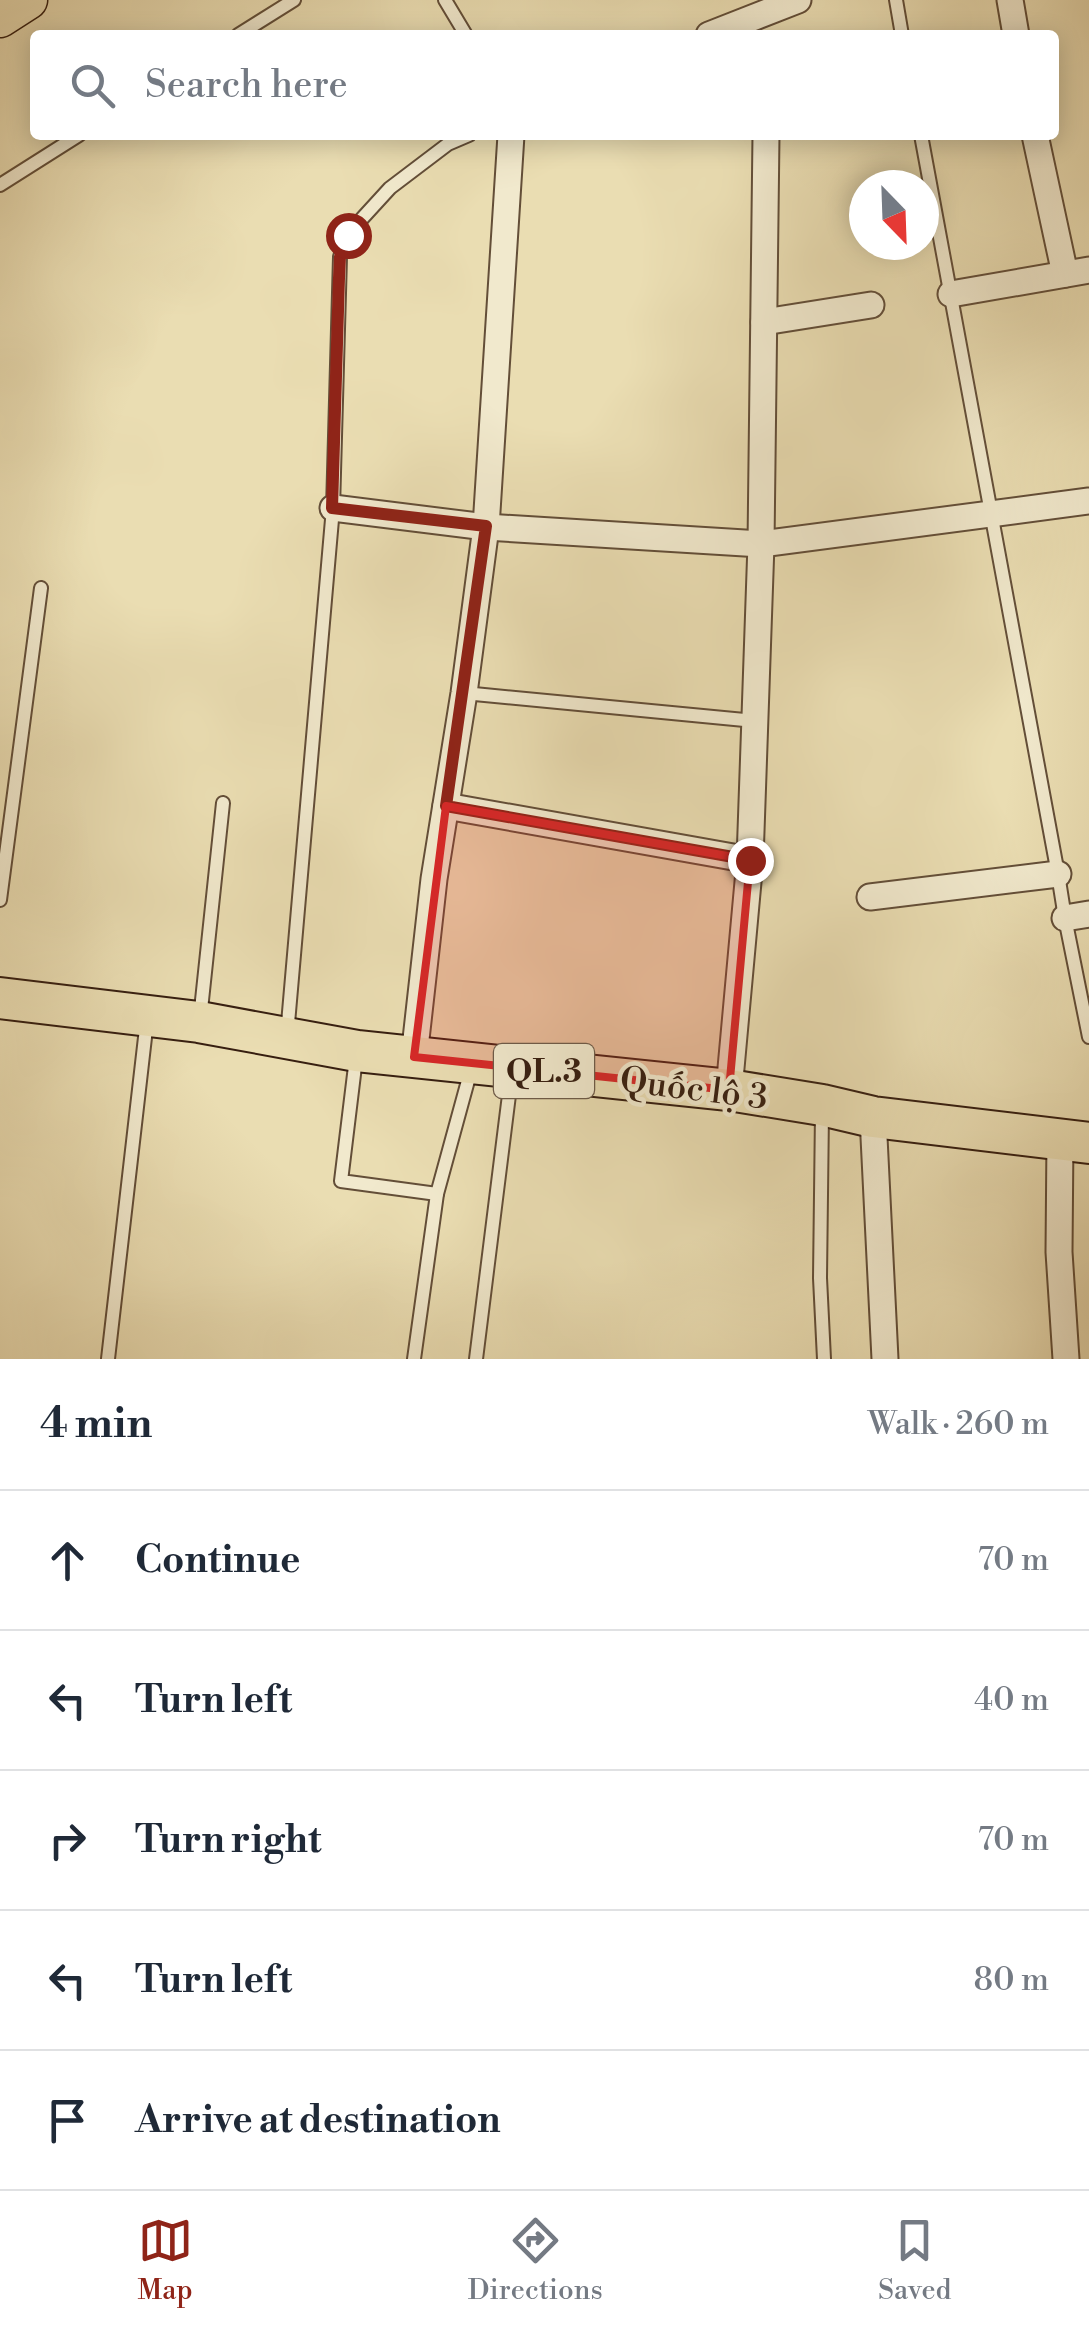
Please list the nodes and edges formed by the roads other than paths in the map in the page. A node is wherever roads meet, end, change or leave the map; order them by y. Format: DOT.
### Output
graph roads {
  1 [pos="28,0"];
  2 [pos="294,0"];
  3 [pos="445,0"];
  4 [pos="798,0"];
  5 [pos="896,0"];
  6 [pos="1010,0"];
  7 [pos="0,18"];
  8 [pos="767,23"];
  9 [pos="246,30"];
  10 [pos="463,30"];
  11 [pos="733,30"];
  12 [pos="901,30"];
  13 [pos="1015,30"];
  14 [pos="71,140"];
  15 [pos="457,140"];
  16 [pos="512,140"];
  17 [pos="766,140"];
  18 [pos="922,140"];
  19 [pos="1037,140"];
  20 [pos="0,185"];
  21 [pos="1077,272"];
  22 [pos="951,294"];
  23 [pos="871,305"];
  24 [pos="764,322"];
  25 [pos="1089,501"];
  26 [pos="332,508"];
  27 [pos="990,512"];
  28 [pos="486,526"];
  29 [pos="761,544"];
  30 [pos="42,588"];
  31 [pos="464,693"];
  32 [pos="755,721"];
  33 [pos="224,803"];
  34 [pos="446,806"];
  35 [pos="750,860"];
  36 [pos="1058,874"];
  37 [pos="870,897"];
  38 [pos="0,900"];
  39 [pos="1077,916"];
  40 [pos="0,998"];
  41 [pos="147,1017"];
  42 [pos="199,1022"];
  43 [pos="1089,1036"];
  44 [pos="286,1038"];
  45 [pos="357,1051"];
  46 [pos="414,1057"];
  47 [pos="492,1066"];
  48 [pos="728,1090"];
  49 [pos="822,1105"];
  50 [pos="873,1117"];
  51 [pos="1074,1141"];
  52 [pos="437,1194"];
  53 [pos="108,1359"];
  54 [pos="414,1359"];
  55 [pos="476,1359"];
  56 [pos="824,1359"];
  57 [pos="884,1359"];
  58 [pos="1066,1359"];
  1 -- 7 [label="main road"];
  2 -- 9 [label="lane"];
  3 -- 10 [label="lane"];
  4 -- 8 [label="street"];
  5 -- 12 [label="lane"];
  6 -- 13 [label="street"];
  8 -- 11 [label="street"];
  14 -- 20 [label="lane"];
  15 -- 26 [label="lane"];
  16 -- 28 [label="street"];
  17 -- 24 [label="street"];
  18 -- 22 [label="lane"];
  19 -- 21 [label="street"];
  21 -- 22 [label="street"];
  22 -- 27 [label="lane"];
  23 -- 24 [label="street"];
  24 -- 29 [label="street"];
  25 -- 27 [label="street"];
  26 -- 28 [label="street"];
  26 -- 44 [label="lane"];
  27 -- 29 [label="street"];
  27 -- 36 [label="lane"];
  28 -- 29 [label="street"];
  28 -- 31 [label="street"];
  29 -- 32 [label="street"];
  30 -- 38 [label="lane"];
  31 -- 32 [label="lane"];
  31 -- 34 [label="street"];
  32 -- 35 [label="street"];
  33 -- 42 [label="lane"];
  34 -- 35 [label="street"];
  34 -- 46 [label="street"];
  35 -- 48 [label="street"];
  36 -- 37 [label="street"];
  36 -- 39 [label="lane"];
  39 -- 43 [label="lane"];
  40 -- 41 [label="highway, Quốc lộ 3 / QL.3"];
  41 -- 42 [label="highway, Quốc lộ 3 / QL.3"];
  41 -- 53 [label="lane"];
  42 -- 44 [label="highway, Quốc lộ 3 / QL.3"];
  44 -- 45 [label="highway, Quốc lộ 3 / QL.3"];
  45 -- 46 [label="highway, Quốc lộ 3 / QL.3"];
  45 -- 52 [label="lane"];
  46 -- 47 [label="highway, Quốc lộ 3 / QL.3"];
  47 -- 48 [label="highway, Quốc lộ 3 / QL.3"];
  47 -- 52 [label="lane"];
  47 -- 55 [label="lane"];
  48 -- 49 [label="highway, Quốc lộ 3 / QL.3"];
  49 -- 50 [label="highway, Quốc lộ 3 / QL.3"];
  49 -- 56 [label="lane"];
  50 -- 51 [label="highway, Quốc lộ 3 / QL.3"];
  50 -- 57 [label="street"];
  51 -- 58 [label="street"];
  52 -- 54 [label="lane"];
}
